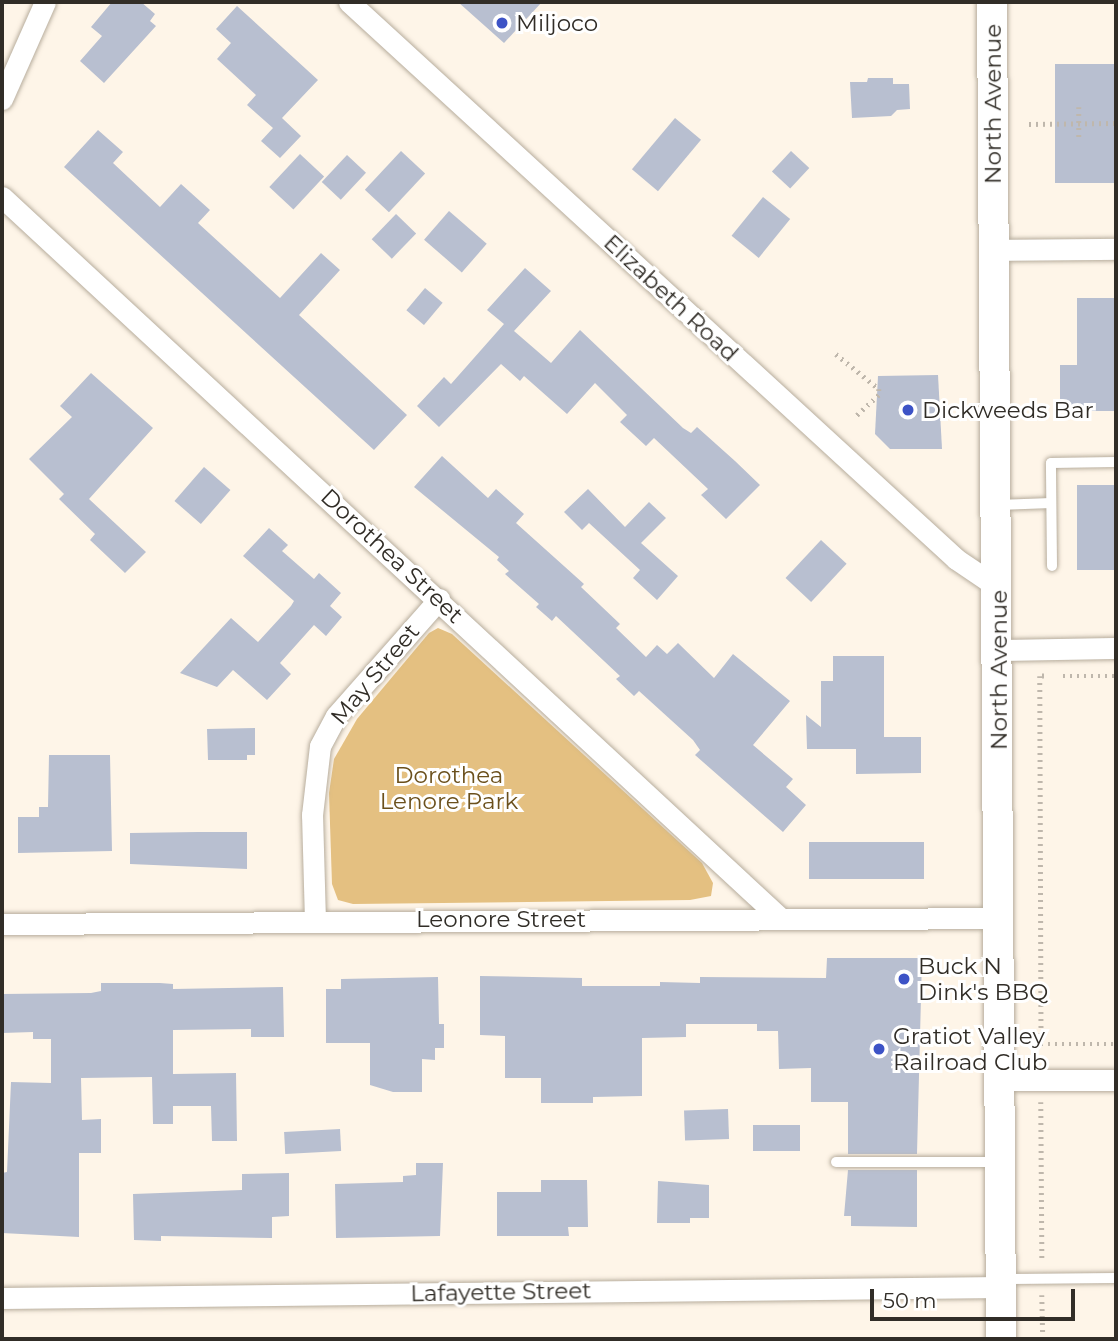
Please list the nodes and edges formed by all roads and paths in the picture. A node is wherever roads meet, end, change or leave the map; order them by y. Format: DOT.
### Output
graph roads {
  1 [pos="45,2"];
  2 [pos="349,2"];
  3 [pos="992,2"];
  4 [pos="2,99"];
  5 [pos="1079,107"];
  6 [pos="1079,123"];
  7 [pos="1116,123"];
  8 [pos="1030,124"];
  9 [pos="1079,141"];
  10 [pos="2,197"];
  11 [pos="1116,249"];
  12 [pos="993,250"];
  13 [pos="836,354"];
  14 [pos="854,418"];
  15 [pos="1116,462"];
  16 [pos="1051,503"];
  17 [pos="997,505"];
  18 [pos="1052,566"];
  19 [pos="999,588"];
  20 [pos="439,599"];
  21 [pos="1116,648"];
  22 [pos="999,650"];
  23 [pos="1116,676"];
  24 [pos="779,917"];
  25 [pos="999,918"];
  26 [pos="315,921"];
  27 [pos="2,924"];
  28 [pos="1116,1044"];
  29 [pos="1000,1080"];
  30 [pos="1041,1080"];
  31 [pos="1116,1080"];
  32 [pos="836,1161"];
  33 [pos="1000,1163"];
  34 [pos="1042,1278"];
  35 [pos="1116,1278"];
  36 [pos="1001,1283"];
  37 [pos="2,1298"];
  38 [pos="1001,1339"];
  39 [pos="1043,1339"];
  1 -- 4 [label="street"];
  2 -- 19 [label="street, Elizabeth Road"];
  3 -- 12 [label="main road, North Avenue"];
  5 -- 6 [label="path"];
  6 -- 7 [label="path"];
  6 -- 8 [label="path"];
  6 -- 9 [label="path"];
  10 -- 20 [label="street, Dorothea Street"];
  11 -- 12 [label="street"];
  12 -- 17 [label="main road, North Avenue"];
  13 -- 14 [label="path"];
  15 -- 16 [label="lane"];
  16 -- 17 [label="lane"];
  16 -- 18 [label="lane"];
  17 -- 19 [label="main road, North Avenue"];
  19 -- 22 [label="main road, North Avenue"];
  20 -- 24 [label="street, Dorothea Street"];
  20 -- 26 [label="street, May Street"];
  21 -- 22 [label="street"];
  22 -- 25 [label="main road, North Avenue"];
  23 -- 28 [label="path"];
  24 -- 25 [label="street, Leonore Street"];
  24 -- 26 [label="street, Leonore Street"];
  25 -- 29 [label="main road, North Avenue"];
  26 -- 27 [label="street, Leonore Street"];
  29 -- 30 [label="street"];
  29 -- 33 [label="main road, North Avenue"];
  30 -- 31 [label="street"];
  30 -- 34 [label="path"];
  32 -- 33 [label="lane"];
  33 -- 36 [label="main road, North Avenue"];
  34 -- 35 [label="lane"];
  34 -- 36 [label="lane"];
  34 -- 39 [label="path"];
  36 -- 37 [label="street, Lafayette Street"];
  36 -- 38 [label="main road, North Avenue"];
}
